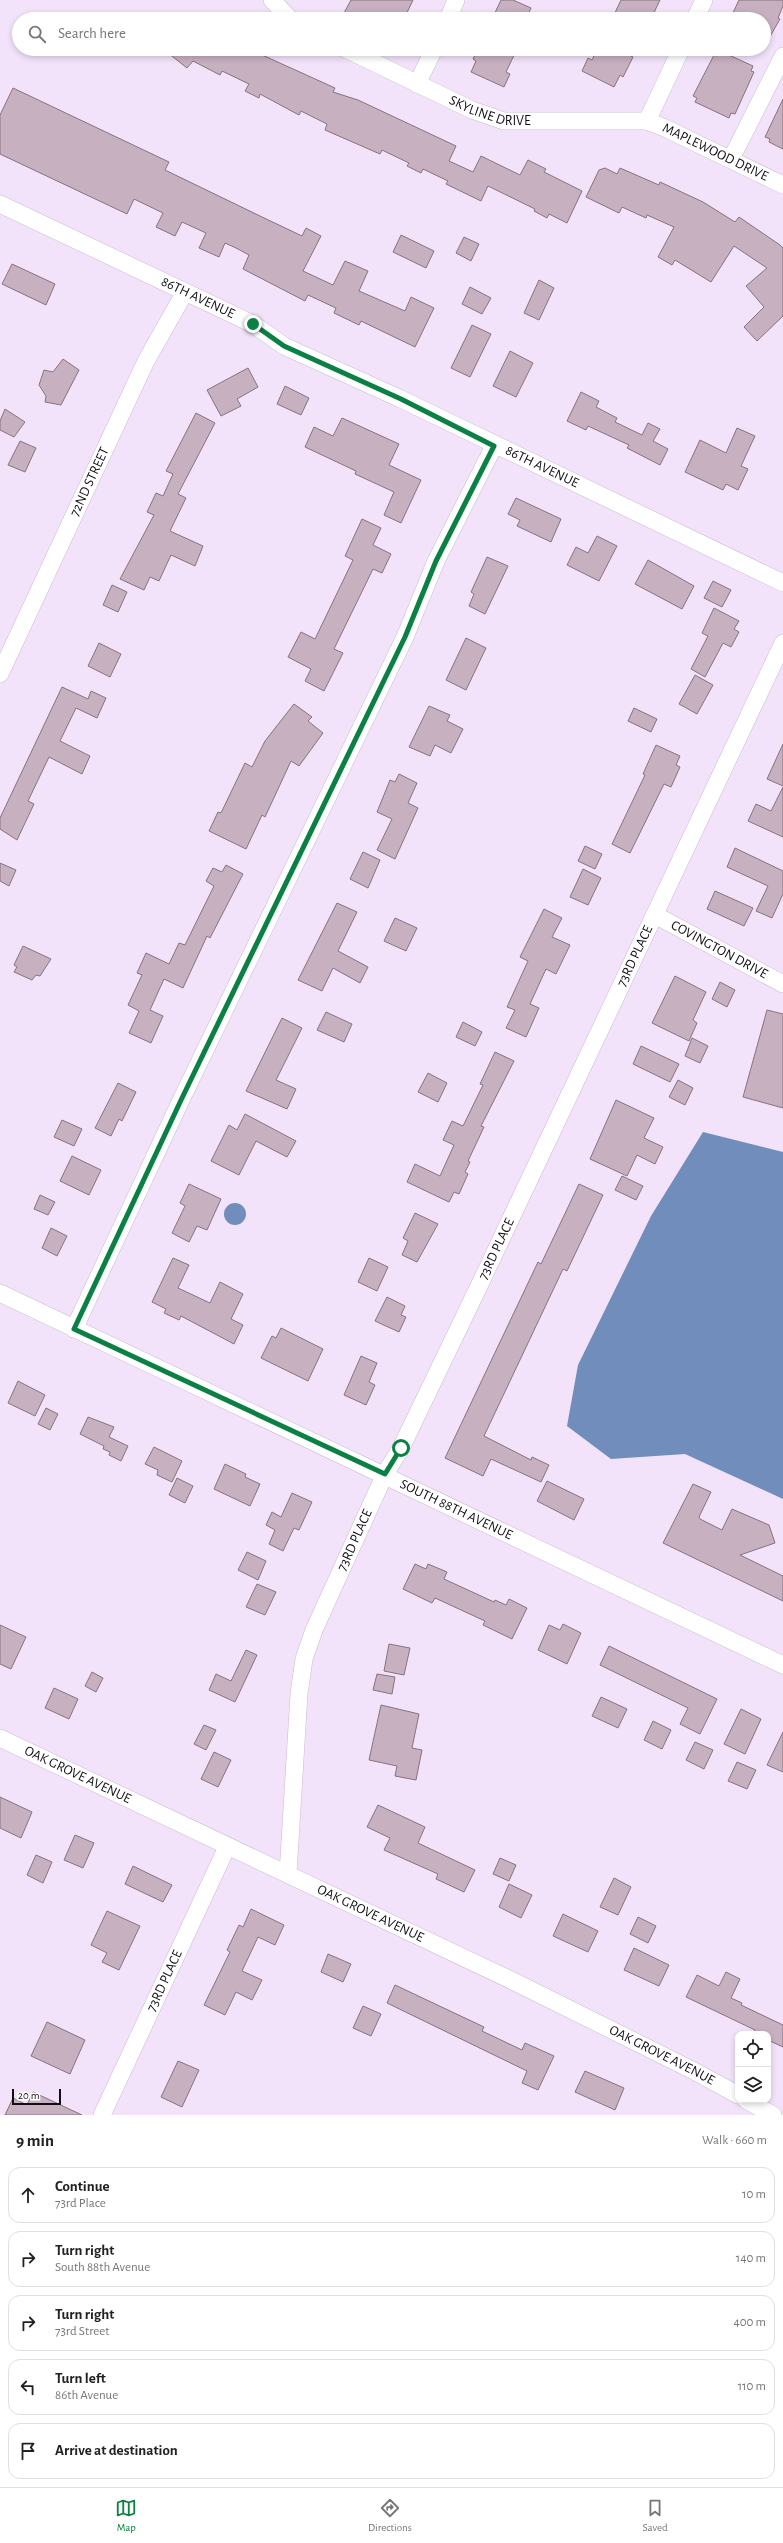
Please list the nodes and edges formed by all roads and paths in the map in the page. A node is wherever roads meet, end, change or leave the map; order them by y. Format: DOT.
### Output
graph roads {
  1 [pos="272,0"];
  2 [pos="456,0"];
  3 [pos="704,0"];
  4 [pos="283,12"];
  5 [pos="451,12"];
  6 [pos="698,12"];
  7 [pos="360,56"];
  8 [pos="431,56"];
  9 [pos="678,56"];
  10 [pos="783,56"];
  11 [pos="417,84"];
  12 [pos="647,121"];
  13 [pos="731,159"];
  14 [pos="783,185"];
  15 [pos="0,204"];
  16 [pos="184,292"];
  17 [pos="494,446"];
  18 [pos="783,583"];
  19 [pos="783,643"];
  20 [pos="0,674"];
  21 [pos="655,915"];
  22 [pos="783,984"];
  23 [pos="0,1293"];
  24 [pos="74,1329"];
  25 [pos="385,1474"];
  26 [pos="783,1665"];
  27 [pos="0,1738"];
  28 [pos="227,1847"];
  29 [pos="288,1874"];
  30 [pos="735,2094"];
  31 [pos="751,2103"];
  32 [pos="102,2115"];
  33 [pos="773,2115"];
  1 -- 4 [label="street"];
  2 -- 5 [label="street"];
  3 -- 6 [label="street"];
  7 -- 11 [label="street, SKYLINE DRIVE"];
  8 -- 11 [label="street"];
  9 -- 12 [label="street"];
  10 -- 13 [label="street"];
  11 -- 12 [label="street, SKYLINE DRIVE"];
  12 -- 13 [label="street, MAPLEWOOD DRIVE"];
  13 -- 14 [label="street, MAPLEWOOD DRIVE"];
  15 -- 16 [label="street, 86TH AVENUE"];
  16 -- 17 [label="street, 86TH AVENUE"];
  16 -- 20 [label="street, 72ND STREET"];
  17 -- 18 [label="street, 86TH AVENUE"];
  17 -- 24 [label="street"];
  19 -- 21 [label="street, 73RD PLACE"];
  21 -- 22 [label="street, COVINGTON DRIVE"];
  21 -- 25 [label="street, 73RD PLACE"];
  23 -- 24 [label="street, SOUTH 88TH AVENUE"];
  24 -- 25 [label="street, SOUTH 88TH AVENUE"];
  25 -- 26 [label="street, SOUTH 88TH AVENUE"];
  25 -- 29 [label="street, 73RD PLACE"];
  27 -- 28 [label="street, OAK GROVE AVENUE"];
  28 -- 29 [label="street, OAK GROVE AVENUE"];
  28 -- 32 [label="street, 73RD PLACE"];
  29 -- 30 [label="street, OAK GROVE AVENUE"];
  31 -- 33 [label="street"];
}
